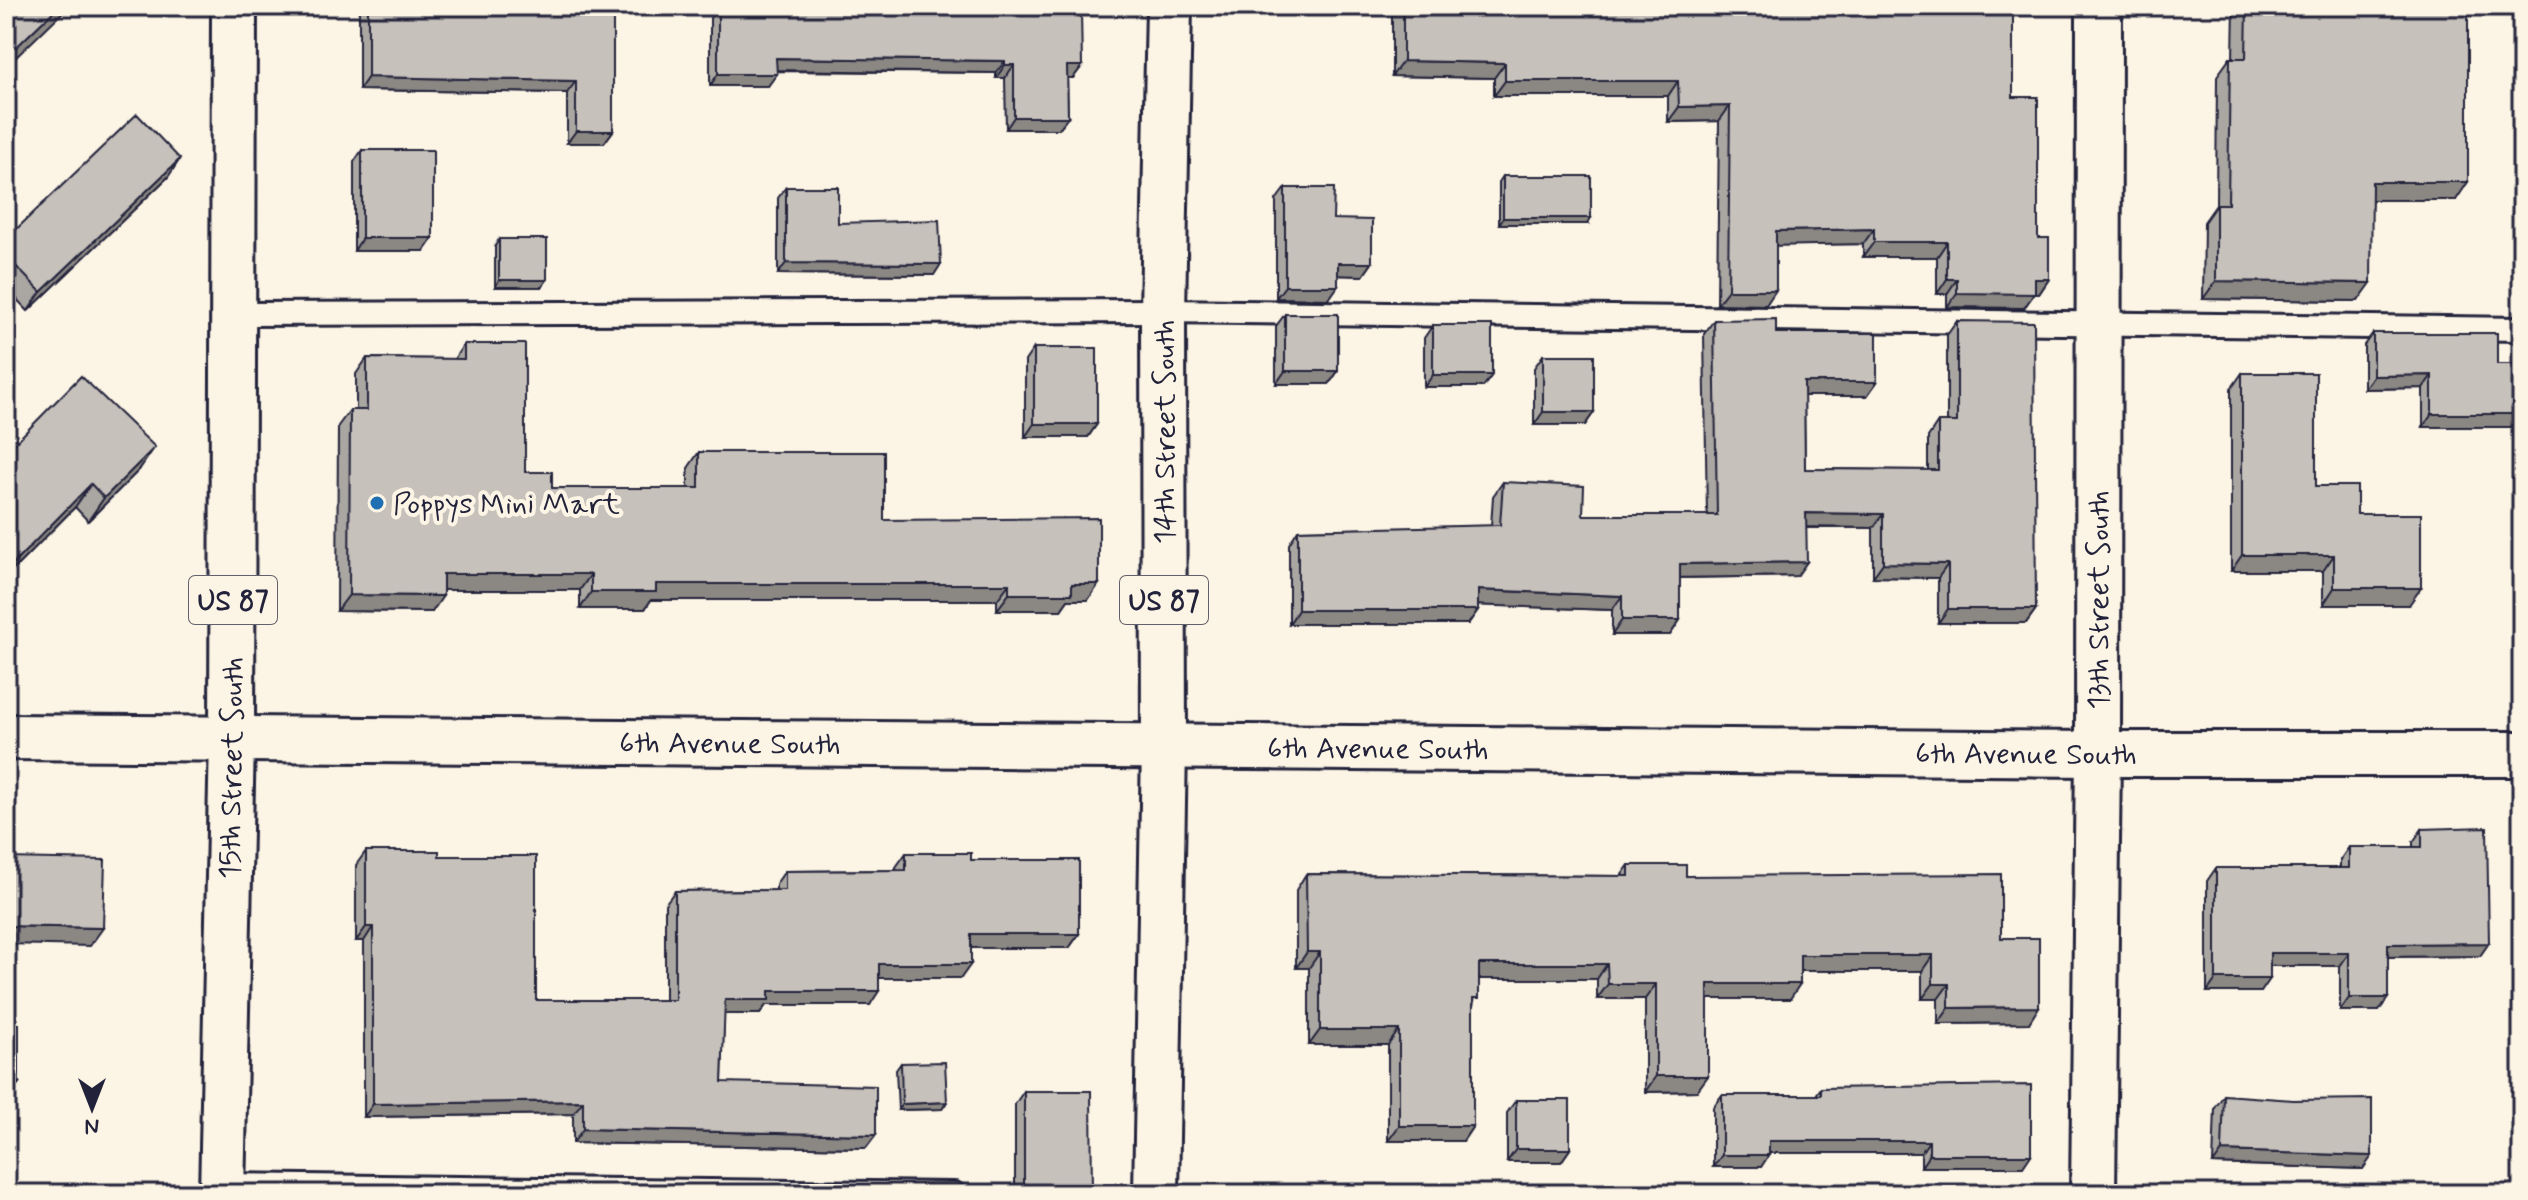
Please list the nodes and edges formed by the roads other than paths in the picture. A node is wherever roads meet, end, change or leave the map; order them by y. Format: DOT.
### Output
graph roads {
  1 [pos="234,6"];
  2 [pos="1169,6"];
  3 [pos="2099,6"];
  4 [pos="1163,311"];
  5 [pos="234,314"];
  6 [pos="2097,326"];
  7 [pos="2522,329"];
  8 [pos="6,737"];
  9 [pos="232,739"];
  10 [pos="1164,746"];
  11 [pos="2098,754"];
  12 [pos="2522,754"];
  13 [pos="222,1189"];
  14 [pos="954,1194"];
  15 [pos="1156,1194"];
  16 [pos="2093,1194"];
  1 -- 5 [label="street, 15th Street South / US 87"];
  2 -- 4 [label="street, 14th Street South / US 87"];
  3 -- 6 [label="street, 13th Street South"];
  4 -- 5 [label="lane"];
  4 -- 6 [label="lane"];
  4 -- 10 [label="street, 14th Street South / US 87"];
  5 -- 9 [label="street, 15th Street South / US 87"];
  6 -- 7 [label="lane"];
  6 -- 11 [label="street, 13th Street South"];
  8 -- 9 [label="street, 6th Avenue South"];
  9 -- 10 [label="street, 6th Avenue South"];
  9 -- 13 [label="street, 15th Street South / US 87"];
  10 -- 11 [label="street, 6th Avenue South"];
  10 -- 15 [label="street, 14th Street South / US 87"];
  11 -- 12 [label="street, 6th Avenue South"];
  11 -- 16 [label="street, 13th Street South"];
  13 -- 14 [label="lane"];
}
